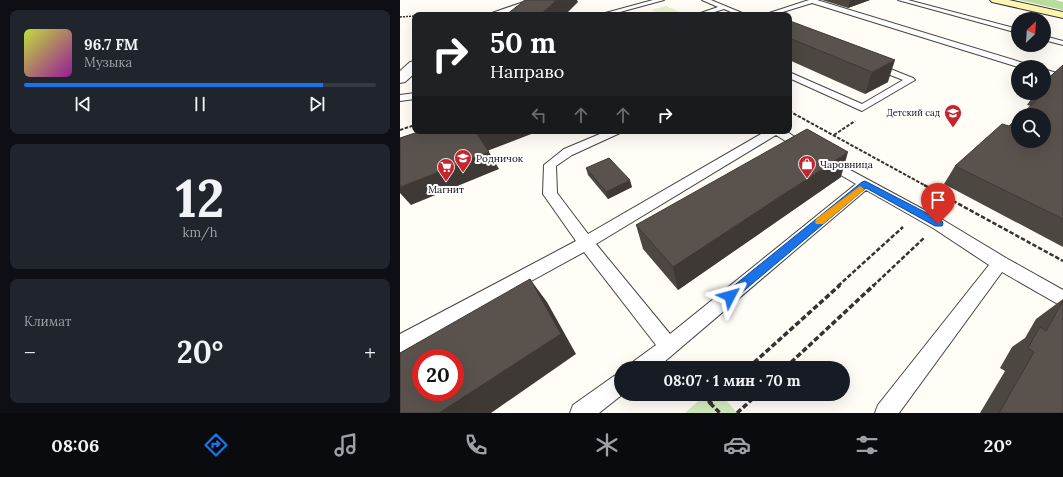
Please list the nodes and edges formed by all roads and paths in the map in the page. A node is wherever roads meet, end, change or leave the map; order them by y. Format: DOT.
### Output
graph roads {
  1 [pos="538,0"];
  2 [pos="661,0"];
  3 [pos="705,0"];
  4 [pos="812,0"];
  5 [pos="901,0"];
  6 [pos="995,0"];
  7 [pos="724,7"];
  8 [pos="504,12"];
  9 [pos="613,12"];
  10 [pos="708,12"];
  11 [pos="736,12"];
  12 [pos="775,12"];
  13 [pos="1063,15"];
  14 [pos="412,16"];
  15 [pos="400,17"];
  16 [pos="1011,29"];
  17 [pos="1051,40"];
  18 [pos="1063,43"];
  19 [pos="1011,62"];
  20 [pos="868,63"];
  21 [pos="412,68"];
  22 [pos="1051,74"];
  23 [pos="792,76"];
  24 [pos="1063,78"];
  25 [pos="400,79"];
  26 [pos="412,96"];
  27 [pos="400,98"];
  28 [pos="862,108"];
  29 [pos="792,113"];
  30 [pos="412,126"];
  31 [pos="400,130"];
  32 [pos="609,134"];
  33 [pos="769,134"];
  34 [pos="783,134"];
  35 [pos="834,135"];
  36 [pos="865,184"];
  37 [pos="918,213"];
  38 [pos="938,224"];
  39 [pos="586,243"];
  40 [pos="1063,261"];
  41 [pos="1000,263"];
  42 [pos="1063,299"];
  43 [pos="400,344"];
  44 [pos="669,347"];
  45 [pos="650,361"];
  46 [pos="756,361"];
  47 [pos="792,361"];
  48 [pos="614,388"];
  49 [pos="750,401"];
  50 [pos="710,403"];
  51 [pos="581,413"];
  52 [pos="720,413"];
  53 [pos="737,413"];
  54 [pos="886,413"];
  1 -- 8 [label="street"];
  2 -- 9 [label="lane"];
  3 -- 7 [label="lane"];
  4 -- 12 [label="lane"];
  4 -- 19 [label="lane"];
  5 -- 16 [label="lane"];
  6 -- 13 [label="main road"];
  7 -- 10 [label="lane"];
  7 -- 11 [label="lane"];
  14 -- 15 [label="path"];
  17 -- 18 [label="lane"];
  20 -- 28 [label="lane"];
  21 -- 25 [label="street"];
  22 -- 24 [label="lane"];
  23 -- 28 [label="lane"];
  26 -- 27 [label="lane"];
  28 -- 35 [label="path"];
  29 -- 35 [label="path"];
  30 -- 31 [label="path"];
  32 -- 39 [label="lane"];
  33 -- 39 [label="lane"];
  34 -- 36 [label="lane"];
  35 -- 40 [label="path"];
  36 -- 37 [label="lane"];
  36 -- 44 [label="lane"];
  37 -- 38 [label="lane"];
  37 -- 46 [label="path"];
  38 -- 41 [label="lane"];
  38 -- 47 [label="path"];
  39 -- 43 [label="lane"];
  39 -- 44 [label="lane"];
  41 -- 42 [label="lane"];
  41 -- 54 [label="lane"];
  44 -- 45 [label="lane"];
  48 -- 51 [label="lane"];
  49 -- 53 [label="path"];
  50 -- 52 [label="path"];
}
